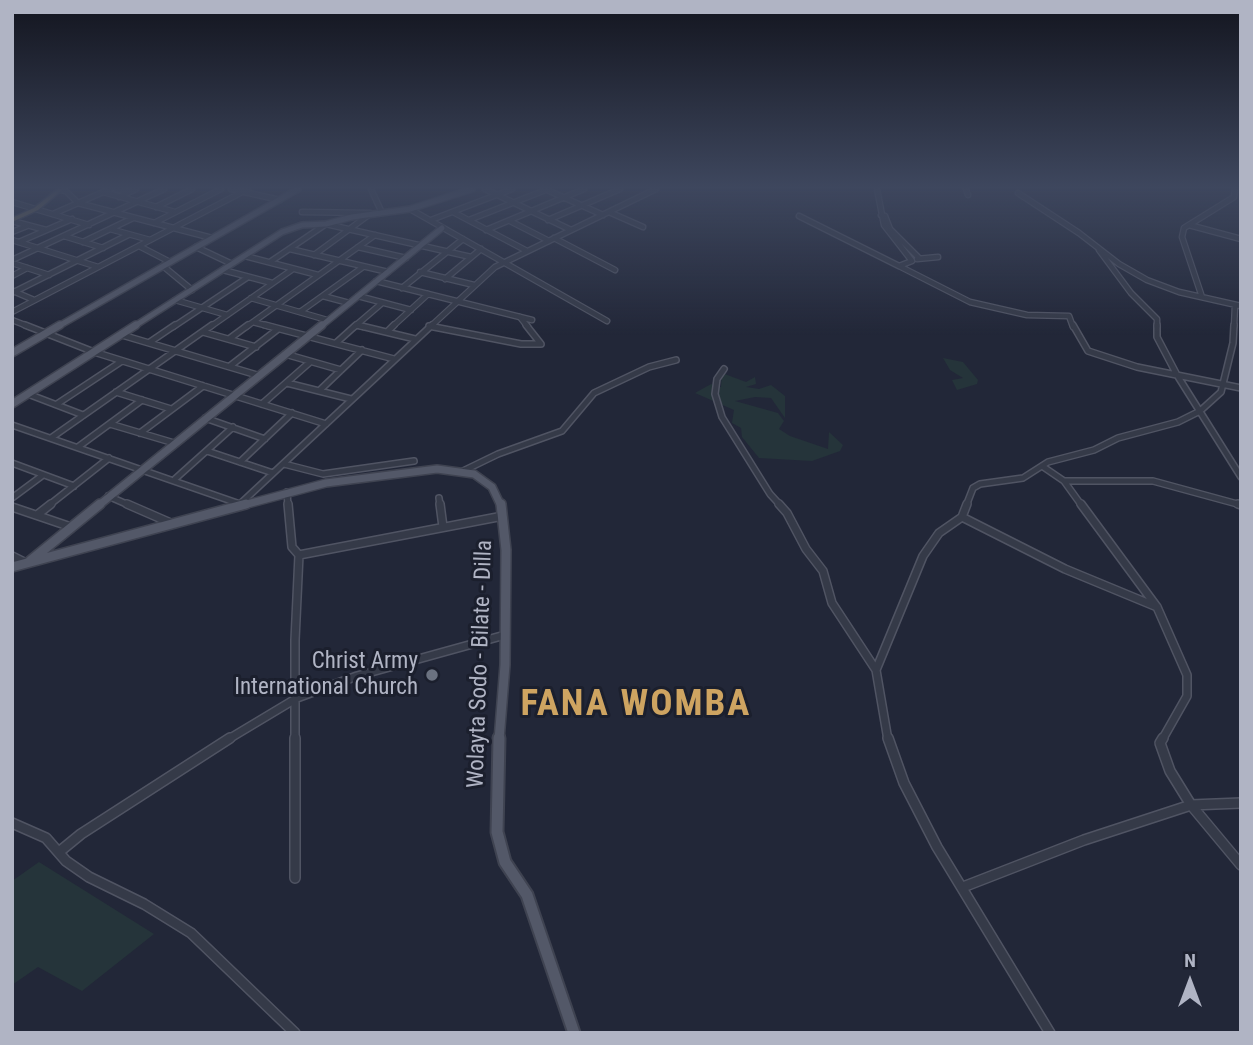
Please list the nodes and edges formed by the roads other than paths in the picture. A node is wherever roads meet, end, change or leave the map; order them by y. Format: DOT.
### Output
graph roads {
  1 [pos="29,238"];
  2 [pos="60,238"];
  3 [pos="70,238"];
  4 [pos="92,238"];
  5 [pos="123,238"];
  6 [pos="140,238"];
  7 [pos="154,238"];
  8 [pos="212,238"];
  9 [pos="276,238"];
  10 [pos="306,238"];
  11 [pos="340,238"];
  12 [pos="369,238"];
  13 [pos="390,238"];
  14 [pos="431,238"];
  15 [pos="501,238"];
  16 [pos="548,238"];
  17 [pos="846,238"];
  18 [pos="892,238"];
  19 [pos="899,238"];
  20 [pos="1085,238"];
  21 [pos="1182,238"];
  22 [pos="463,239"];
  23 [pos="551,239"];
  24 [pos="12,240"];
  25 [pos="150,240"];
  26 [pos="19,242"];
  27 [pos="83,242"];
  28 [pos="422,245"];
  29 [pos="139,246"];
  30 [pos="196,247"];
  31 [pos="358,247"];
  32 [pos="103,248"];
  33 [pos="38,249"];
  34 [pos="290,249"];
  35 [pos="481,249"];
  36 [pos="1099,250"];
  37 [pos="446,251"];
  38 [pos="527,251"];
  39 [pos="314,255"];
  40 [pos="245,256"];
  41 [pos="471,257"];
  42 [pos="938,257"];
  43 [pos="406,258"];
  44 [pos="919,258"];
  45 [pos="338,260"];
  46 [pos="77,261"];
  47 [pos="505,261"];
  48 [pos="912,261"];
  49 [pos="12,262"];
  50 [pos="170,262"];
  51 [pos="270,262"];
  52 [pos="232,264"];
  53 [pos="163,266"];
  54 [pos="899,266"];
  55 [pos="98,267"];
  56 [pos="363,267"];
  57 [pos="27,268"];
  58 [pos="293,269"];
  59 [pos="223,270"];
  60 [pos="615,270"];
  61 [pos="388,272"];
  62 [pos="420,272"];
  63 [pos="49,275"];
  64 [pos="318,275"];
  65 [pos="12,276"];
  66 [pos="248,277"];
  67 [pos="445,279"];
  68 [pos="376,281"];
  69 [pos="272,283"];
  70 [pos="474,285"];
  71 [pos="402,288"];
  72 [pos="192,290"];
  73 [pos="13,291"];
  74 [pos="428,293"];
  75 [pos="323,296"];
  76 [pos="358,296"];
  77 [pos="1202,297"];
  78 [pos="251,298"];
  79 [pos="34,300"];
  80 [pos="175,300"];
  81 [pos="457,300"];
  82 [pos="349,303"];
  83 [pos="382,303"];
  84 [pos="275,305"];
  85 [pos="1238,306"];
  86 [pos="202,308"];
  87 [pos="411,310"];
  88 [pos="12,312"];
  89 [pos="300,312"];
  90 [pos="227,314"];
  91 [pos="520,317"];
  92 [pos="12,320"];
  93 [pos="327,320"];
  94 [pos="532,320"];
  95 [pos="607,321"];
  96 [pos="253,322"];
  97 [pos="356,325"];
  98 [pos="429,326"];
  99 [pos="278,329"];
  100 [pos="203,332"];
  101 [pos="387,332"];
  102 [pos="49,333"];
  103 [pos="122,335"];
  104 [pos="306,336"];
  105 [pos="415,339"];
  106 [pos="229,340"];
  107 [pos="150,342"];
  108 [pos="336,343"];
  109 [pos="256,346"];
  110 [pos="177,350"];
  111 [pos="362,350"];
  112 [pos="94,352"];
  113 [pos="12,354"];
  114 [pos="285,354"];
  115 [pos="394,359"];
  116 [pos="676,360"];
  117 [pos="122,361"];
  118 [pos="310,362"];
  119 [pos="230,366"];
  120 [pos="149,369"];
  121 [pos="724,369"];
  122 [pos="341,370"];
  123 [pos="257,375"];
  124 [pos="1177,375"];
  125 [pos="287,383"];
  126 [pos="1223,384"];
  127 [pos="203,386"];
  128 [pos="1241,388"];
  129 [pos="319,391"];
  130 [pos="116,392"];
  131 [pos="28,394"];
  132 [pos="234,395"];
  133 [pos="351,399"];
  134 [pos="142,400"];
  135 [pos="12,404"];
  136 [pos="57,404"];
  137 [pos="262,404"];
  138 [pos="171,410"];
  139 [pos="1200,411"];
  140 [pos="292,413"];
  141 [pos="83,415"];
  142 [pos="205,418"];
  143 [pos="110,424"];
  144 [pos="326,424"];
  145 [pos="12,425"];
  146 [pos="233,427"];
  147 [pos="22,428"];
  148 [pos="140,433"];
  149 [pos="12,435"];
  150 [pos="51,438"];
  151 [pos="265,439"];
  152 [pos="174,443"];
  153 [pos="78,447"];
  154 [pos="207,451"];
  155 [pos="109,458"];
  156 [pos="414,461"];
  157 [pos="240,462"];
  158 [pos="13,464"];
  159 [pos="284,464"];
  160 [pos="1042,466"];
  161 [pos="1238,467"];
  162 [pos="142,469"];
  163 [pos="463,471"];
  164 [pos="273,473"];
  165 [pos="43,475"];
  166 [pos="1241,477"];
  167 [pos="175,479"];
  168 [pos="1064,481"];
  169 [pos="74,486"];
  170 [pos="287,492"];
  171 [pos="108,496"];
  172 [pos="12,498"];
  173 [pos="439,498"];
  174 [pos="240,504"];
  175 [pos="1241,505"];
  176 [pos="12,508"];
  177 [pos="37,515"];
  178 [pos="503,516"];
  179 [pos="962,517"];
  180 [pos="173,524"];
  181 [pos="71,527"];
  182 [pos="443,527"];
  183 [pos="299,555"];
  184 [pos="12,556"];
  185 [pos="27,563"];
  186 [pos="12,567"];
  187 [pos="1157,607"];
  188 [pos="505,635"];
  189 [pos="876,670"];
  190 [pos="297,698"];
  191 [pos="1241,803"];
  192 [pos="1191,805"];
  193 [pos="12,823"];
  194 [pos="59,852"];
  195 [pos="1241,865"];
  196 [pos="295,878"];
  197 [pos="962,887"];
  198 [pos="295,1033"];
  199 [pos="573,1033"];
  200 [pos="1050,1033"];
  1 -- 26 [label="street"];
  2 -- 33 [label="street"];
  3 -- 27 [label="street"];
  4 -- 27 [label="street"];
  5 -- 32 [label="street"];
  6 -- 25 [label="street"];
  7 -- 25 [label="street"];
  8 -- 30 [label="main road"];
  9 -- 40 [label="main road"];
  10 -- 34 [label="street"];
  11 -- 39 [label="street"];
  12 -- 31 [label="street"];
  13 -- 28 [label="street"];
  14 -- 28 [label="main road"];
  15 -- 38 [label="street"];
  16 -- 23 [label="street"];
  17 -- 54 [label="street"];
  18 -- 48 [label="street"];
  19 -- 44 [label="street"];
  20 -- 36 [label="street"];
  21 -- 77 [label="street"];
  22 -- 35 [label="street"];
  22 -- 37 [label="street"];
  23 -- 38 [label="street"];
  23 -- 60 [label="street"];
  24 -- 26 [label="street"];
  25 -- 29 [label="street"];
  26 -- 33 [label="street"];
  27 -- 32 [label="street"];
  28 -- 37 [label="street"];
  28 -- 43 [label="main road"];
  29 -- 50 [label="street"];
  29 -- 55 [label="street"];
  30 -- 50 [label="main road"];
  30 -- 52 [label="street"];
  31 -- 43 [label="street"];
  31 -- 45 [label="street"];
  32 -- 46 [label="street"];
  33 -- 46 [label="street"];
  33 -- 49 [label="street"];
  34 -- 39 [label="street"];
  34 -- 51 [label="street"];
  35 -- 41 [label="street"];
  35 -- 47 [label="street"];
  36 -- 77 [label="street"];
  36 -- 124 [label="street"];
  37 -- 41 [label="street"];
  37 -- 62 [label="street"];
  38 -- 47 [label="street"];
  39 -- 45 [label="street"];
  40 -- 51 [label="street"];
  40 -- 52 [label="main road"];
  41 -- 67 [label="street"];
  42 -- 44 [label="street"];
  43 -- 61 [label="main road"];
  44 -- 48 [label="street"];
  45 -- 56 [label="street"];
  45 -- 64 [label="street"];
  46 -- 55 [label="street"];
  46 -- 63 [label="street"];
  47 -- 70 [label="street"];
  47 -- 95 [label="street"];
  48 -- 54 [label="street"];
  49 -- 57 [label="street"];
  50 -- 53 [label="main road"];
  51 -- 58 [label="street"];
  52 -- 59 [label="main road"];
  53 -- 72 [label="street"];
  53 -- 102 [label="main road"];
  54 -- 124 [label="street"];
  55 -- 79 [label="street"];
  56 -- 61 [label="street"];
  56 -- 75 [label="street"];
  57 -- 63 [label="street"];
  57 -- 65 [label="street"];
  58 -- 64 [label="street"];
  58 -- 69 [label="street"];
  59 -- 66 [label="street"];
  59 -- 72 [label="main road"];
  61 -- 68 [label="main road"];
  62 -- 67 [label="street"];
  62 -- 71 [label="street"];
  63 -- 73 [label="street"];
  64 -- 84 [label="street"];
  66 -- 69 [label="street"];
  66 -- 86 [label="street"];
  67 -- 70 [label="street"];
  68 -- 71 [label="street"];
  68 -- 76 [label="main road"];
  69 -- 78 [label="street"];
  70 -- 81 [label="street"];
  71 -- 74 [label="street"];
  72 -- 80 [label="main road"];
  73 -- 79 [label="street"];
  74 -- 81 [label="street"];
  74 -- 87 [label="street"];
  75 -- 82 [label="street"];
  75 -- 89 [label="street"];
  76 -- 82 [label="main road"];
  76 -- 83 [label="street"];
  77 -- 85 [label="street"];
  78 -- 84 [label="street"];
  78 -- 90 [label="street"];
  79 -- 88 [label="street"];
  80 -- 86 [label="street"];
  80 -- 103 [label="main road"];
  81 -- 91 [label="street"];
  81 -- 98 [label="street"];
  82 -- 93 [label="main road"];
  83 -- 87 [label="street"];
  83 -- 97 [label="street"];
  84 -- 89 [label="street"];
  84 -- 96 [label="street"];
  85 -- 126 [label="street"];
  86 -- 90 [label="street"];
  86 -- 107 [label="street"];
  87 -- 101 [label="street"];
  89 -- 93 [label="street"];
  90 -- 100 [label="street"];
  91 -- 94 [label="street"];
  91 -- 98 [label="street"];
  92 -- 102 [label="street"];
  93 -- 104 [label="main road"];
  96 -- 99 [label="street"];
  96 -- 106 [label="street"];
  97 -- 101 [label="street"];
  97 -- 108 [label="street"];
  98 -- 105 [label="street"];
  99 -- 104 [label="street"];
  99 -- 109 [label="street"];
  100 -- 106 [label="street"];
  100 -- 110 [label="street"];
  101 -- 105 [label="street"];
  102 -- 112 [label="street"];
  102 -- 113 [label="main road"];
  103 -- 107 [label="street"];
  103 -- 112 [label="main road"];
  104 -- 108 [label="street"];
  104 -- 114 [label="main road"];
  105 -- 115 [label="street"];
  106 -- 109 [label="street"];
  107 -- 110 [label="street"];
  108 -- 111 [label="street"];
  109 -- 119 [label="street"];
  110 -- 119 [label="street"];
  110 -- 120 [label="street"];
  111 -- 115 [label="street"];
  111 -- 122 [label="street"];
  112 -- 117 [label="street"];
  112 -- 131 [label="main road"];
  114 -- 118 [label="street"];
  114 -- 123 [label="main road"];
  115 -- 133 [label="street"];
  116 -- 163 [label="street"];
  117 -- 120 [label="street"];
  117 -- 136 [label="street"];
  118 -- 122 [label="street"];
  118 -- 125 [label="street"];
  119 -- 123 [label="street"];
  120 -- 127 [label="street"];
  120 -- 130 [label="street"];
  121 -- 189 [label="street"];
  122 -- 129 [label="street"];
  123 -- 132 [label="main road"];
  124 -- 126 [label="street"];
  124 -- 139 [label="street"];
  125 -- 129 [label="street"];
  125 -- 137 [label="street"];
  126 -- 128 [label="street"];
  126 -- 139 [label="street"];
  127 -- 132 [label="street"];
  127 -- 138 [label="street"];
  129 -- 133 [label="street"];
  130 -- 134 [label="street"];
  130 -- 141 [label="street"];
  131 -- 135 [label="main road"];
  131 -- 136 [label="street"];
  132 -- 137 [label="street"];
  132 -- 142 [label="main road"];
  133 -- 144 [label="street"];
  134 -- 138 [label="street"];
  134 -- 143 [label="street"];
  136 -- 141 [label="street"];
  137 -- 140 [label="street"];
  138 -- 148 [label="street"];
  139 -- 160 [label="street"];
  139 -- 161 [label="street"];
  140 -- 144 [label="street"];
  140 -- 151 [label="street"];
  141 -- 150 [label="street"];
  142 -- 146 [label="street"];
  142 -- 152 [label="main road"];
  143 -- 148 [label="street"];
  143 -- 153 [label="street"];
  144 -- 159 [label="street"];
  145 -- 147 [label="street"];
  146 -- 151 [label="street"];
  146 -- 154 [label="street"];
  147 -- 149 [label="street"];
  147 -- 150 [label="street"];
  148 -- 152 [label="street"];
  150 -- 153 [label="street"];
  151 -- 157 [label="street"];
  152 -- 162 [label="main road"];
  153 -- 155 [label="street"];
  154 -- 157 [label="street"];
  154 -- 167 [label="street"];
  155 -- 162 [label="street"];
  155 -- 169 [label="street"];
  156 -- 159 [label="street"];
  157 -- 164 [label="street"];
  158 -- 165 [label="street"];
  159 -- 164 [label="street"];
  160 -- 168 [label="street"];
  160 -- 179 [label="street"];
  161 -- 166 [label="street"];
  162 -- 167 [label="street"];
  162 -- 171 [label="main road"];
  163 -- 170 [label="main road, Wolayta Sodo - Bilate - Dilla"];
  163 -- 178 [label="main road, Wolayta Sodo - Bilate - Dilla"];
  164 -- 174 [label="street"];
  165 -- 169 [label="street"];
  165 -- 172 [label="street"];
  167 -- 174 [label="street"];
  168 -- 175 [label="street"];
  168 -- 187 [label="street"];
  169 -- 177 [label="street"];
  170 -- 174 [label="main road, Wolayta Sodo - Bilate - Dilla"];
  170 -- 183 [label="street"];
  171 -- 180 [label="street"];
  171 -- 181 [label="main road"];
  173 -- 182 [label="street"];
  174 -- 180 [label="main road, Wolayta Sodo - Bilate - Dilla"];
  176 -- 177 [label="street"];
  177 -- 181 [label="street"];
  178 -- 182 [label="street"];
  178 -- 188 [label="main road, Wolayta Sodo - Bilate - Dilla"];
  179 -- 187 [label="street"];
  179 -- 189 [label="street"];
  180 -- 185 [label="main road, Wolayta Sodo - Bilate - Dilla"];
  181 -- 185 [label="main road"];
  182 -- 183 [label="street"];
  183 -- 190 [label="street"];
  184 -- 185 [label="street"];
  185 -- 186 [label="main road, Wolayta Sodo - Bilate - Dilla"];
  187 -- 192 [label="street"];
  188 -- 190 [label="street"];
  188 -- 199 [label="main road, Wolayta Sodo - Bilate - Dilla"];
  189 -- 197 [label="street"];
  190 -- 194 [label="street"];
  190 -- 196 [label="street"];
  191 -- 192 [label="street"];
  192 -- 195 [label="street"];
  192 -- 197 [label="street"];
  193 -- 194 [label="street"];
  194 -- 198 [label="street"];
  197 -- 200 [label="street"];
}
